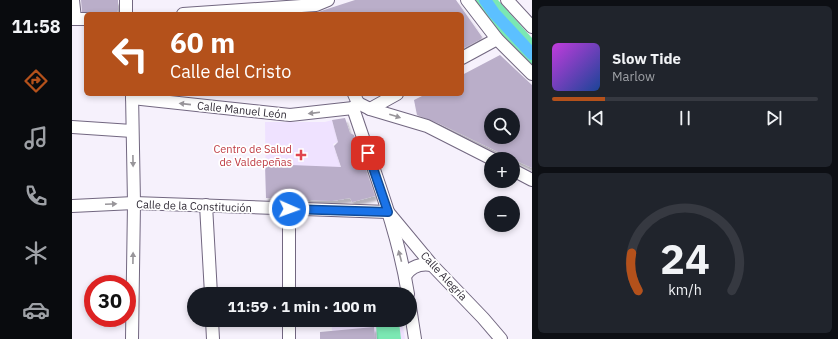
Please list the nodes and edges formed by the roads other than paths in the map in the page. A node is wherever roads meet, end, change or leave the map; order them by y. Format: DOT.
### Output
graph roads {
  1 [pos="73,0"];
  2 [pos="126,0"];
  3 [pos="328,0"];
  4 [pos="467,0"];
  5 [pos="507,0"];
  6 [pos="317,6"];
  7 [pos="126,12"];
  8 [pos="216,12"];
  9 [pos="78,19"];
  10 [pos="532,27"];
  11 [pos="496,39"];
  12 [pos="464,57"];
  13 [pos="532,74"];
  14 [pos="132,96"];
  15 [pos="393,96"];
  16 [pos="355,102"];
  17 [pos="370,109"];
  18 [pos="72,127"];
  19 [pos="132,131"];
  20 [pos="484,155"];
  21 [pos="520,172"];
  22 [pos="530,176"];
  23 [pos="134,203"];
  24 [pos="206,205"];
  25 [pos="72,206"];
  26 [pos="289,209"];
  27 [pos="388,212"];
  28 [pos="432,265"];
  29 [pos="405,276"];
  30 [pos="210,287"];
  31 [pos="289,287"];
  32 [pos="407,287"];
  33 [pos="212,327"];
  34 [pos="289,327"];
  35 [pos="413,327"];
  36 [pos="132,339"];
  37 [pos="213,339"];
  38 [pos="289,339"];
  39 [pos="415,339"];
  40 [pos="502,339"];
  1 -- 9 [label="street"];
  2 -- 7 [label="street"];
  3 -- 6 [label="street"];
  4 -- 11 [label="street"];
  5 -- 10 [label="street"];
  6 -- 8 [label="street"];
  11 -- 12 [label="street"];
  11 -- 13 [label="street"];
  16 -- 14 [label="street, Calle Manuel León, one-way"];
  14 -- 19 [label="street"];
  15 -- 17 [label="street"];
  16 -- 17 [label="street"];
  16 -- 27 [label="street"];
  17 -- 20 [label="street, one-way"];
  18 -- 19 [label="street"];
  19 -- 23 [label="street, one-way"];
  21 -- 22 [label="street"];
  23 -- 24 [label="street, Calle de la Constitución"];
  25 -- 23 [label="street, Calle de la Constitución, one-way"];
  36 -- 23 [label="street, one-way"];
  24 -- 26 [label="street, Calle de la Constitución"];
  24 -- 30 [label="street"];
  26 -- 27 [label="street, Calle de la Constitución"];
  26 -- 31 [label="street"];
  27 -- 28 [label="street, Calle Alegría"];
  29 -- 27 [label="street, one-way"];
  28 -- 29 [label="street"];
  28 -- 40 [label="street, Calle Alegría"];
  29 -- 32 [label="street"];
  33 -- 37 [label="street"];
  34 -- 38 [label="street"];
  35 -- 39 [label="street"];
}
